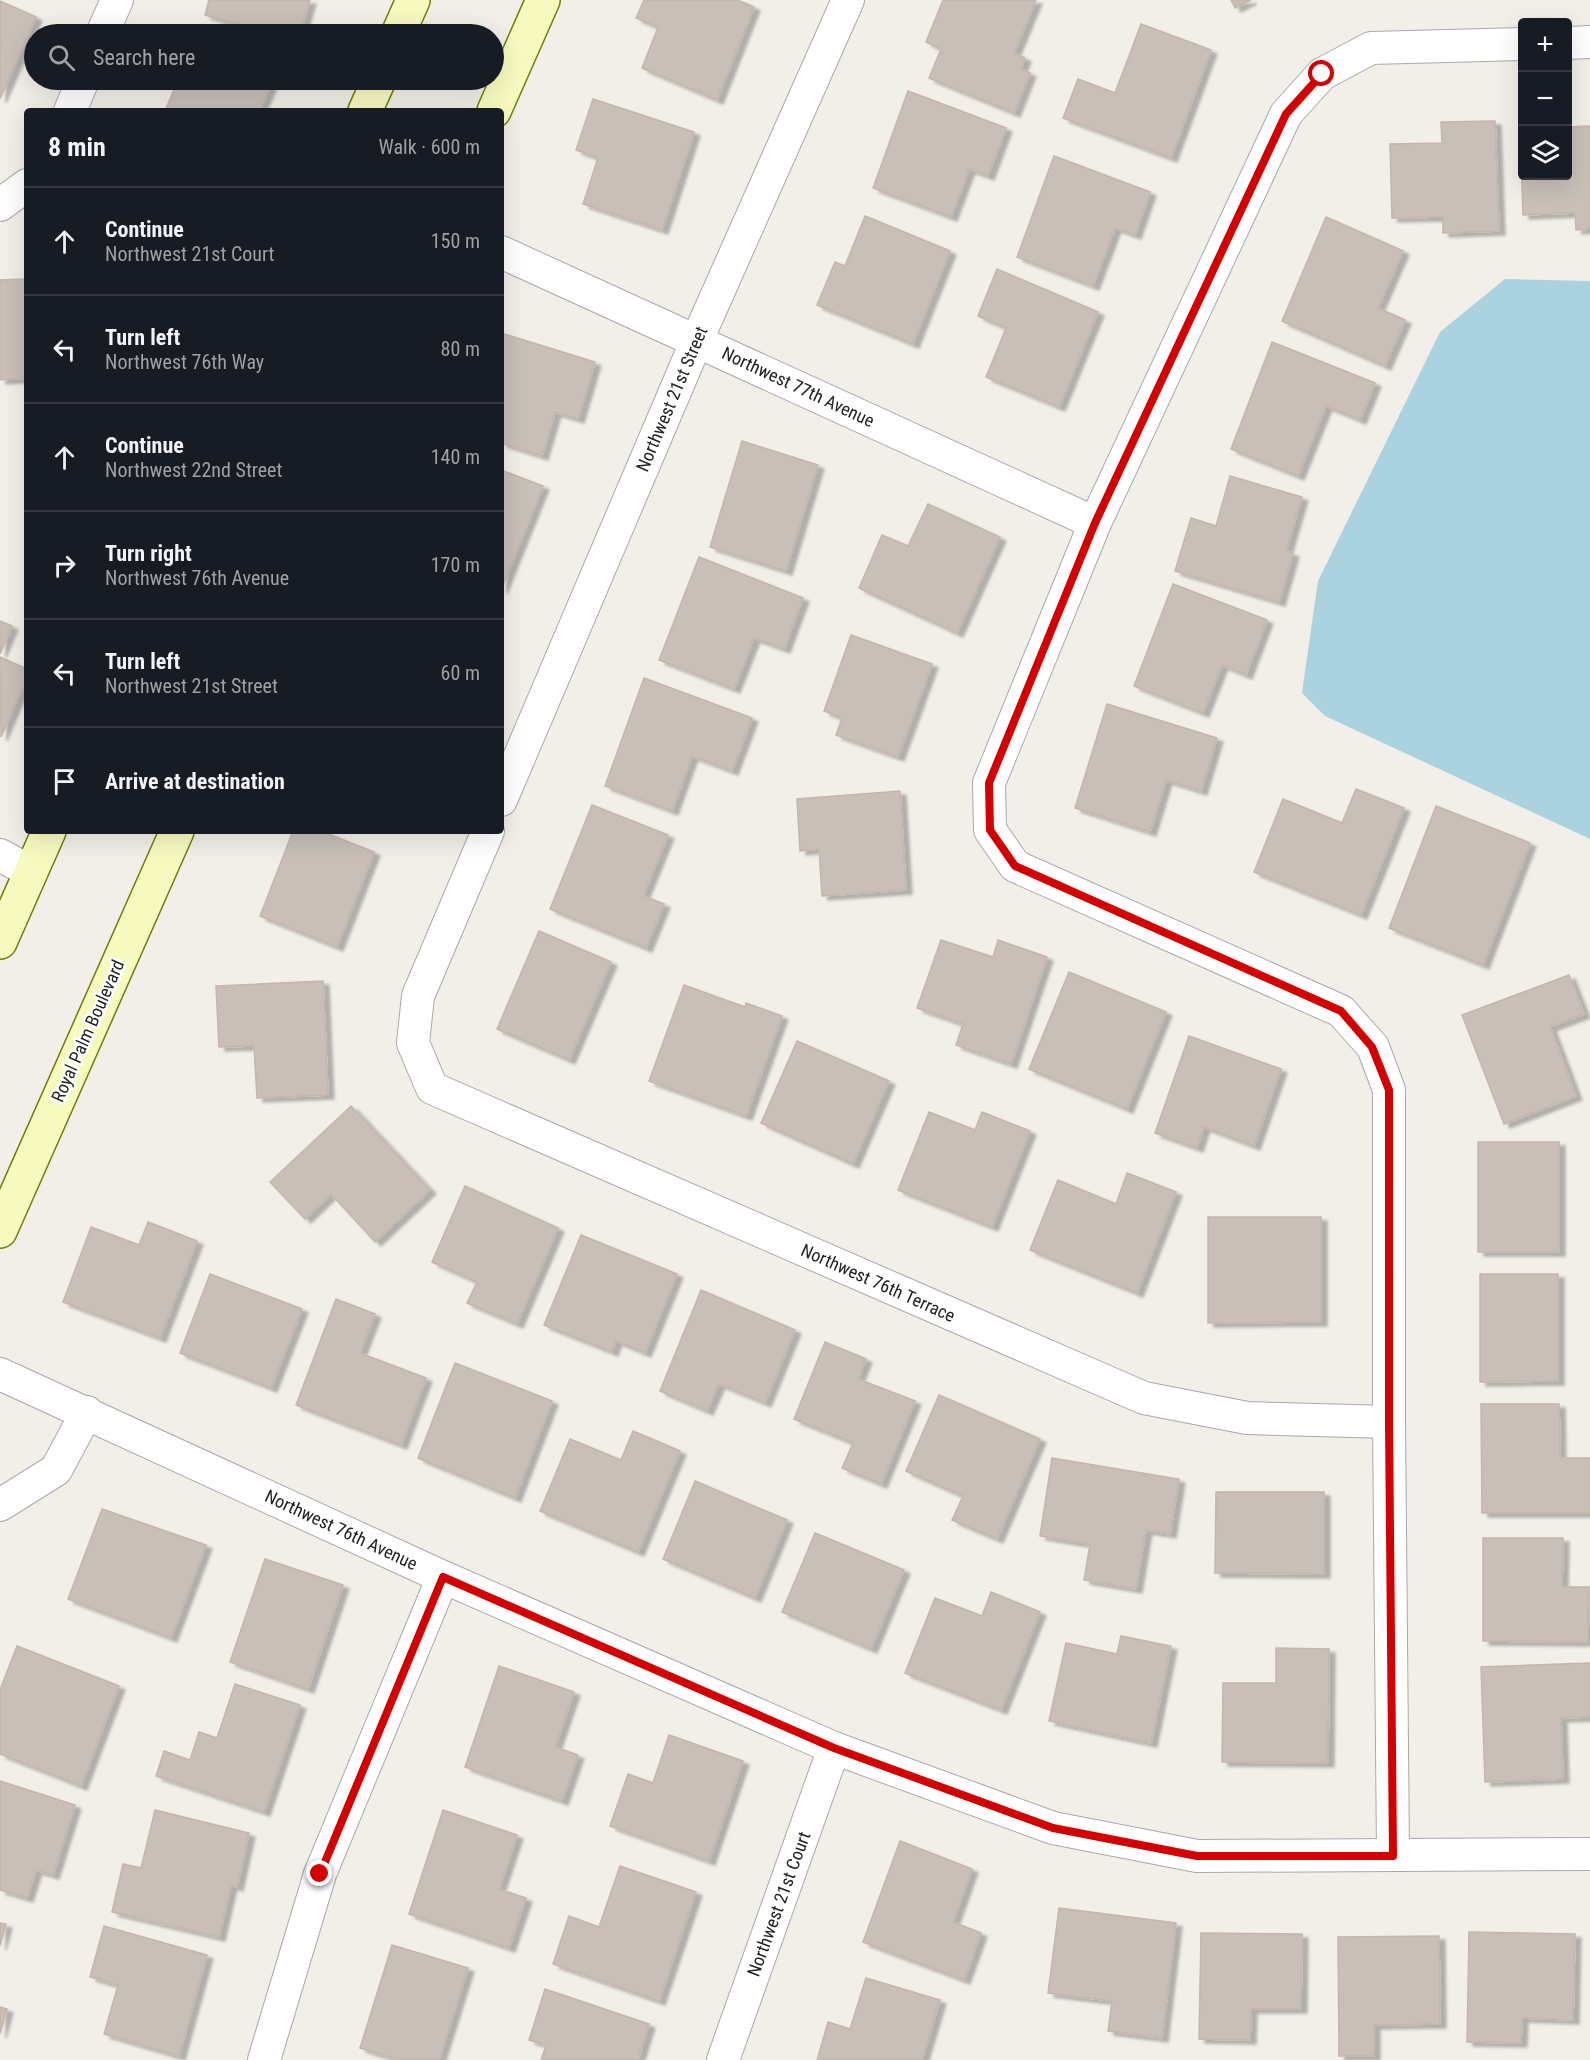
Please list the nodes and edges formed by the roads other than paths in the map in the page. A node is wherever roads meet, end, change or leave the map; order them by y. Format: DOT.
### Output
graph roads {
  1 [pos="117,0"];
  2 [pos="413,0"];
  3 [pos="543,0"];
  4 [pos="848,0"];
  5 [pos="106,24"];
  6 [pos="402,24"];
  7 [pos="1590,42"];
  8 [pos="1572,43"];
  9 [pos="1518,44"];
  10 [pos="79,90"];
  11 [pos="375,90"];
  12 [pos="71,108"];
  13 [pos="367,108"];
  14 [pos="496,108"];
  15 [pos="24,187"];
  16 [pos="1,205"];
  17 [pos="504,253"];
  18 [pos="697,340"];
  19 [pos="1095,523"];
  20 [pos="504,793"];
  21 [pos="48,834"];
  22 [pos="176,834"];
  23 [pos="487,834"];
  24 [pos="0,855"];
  25 [pos="31,872"];
  26 [pos="0,942"];
  27 [pos="0,1231"];
  28 [pos="0,1374"];
  29 [pos="87,1412"];
  30 [pos="1389,1422"];
  31 [pos="0,1505"];
  32 [pos="443,1577"];
  33 [pos="834,1748"];
  34 [pos="1590,1854"];
  35 [pos="1393,1856"];
  36 [pos="264,2060"];
  37 [pos="723,2060"];
  1 -- 5 [label="street"];
  2 -- 6 [label="main road"];
  3 -- 14 [label="main road"];
  4 -- 18 [label="street, Northwest 21st Street"];
  7 -- 8 [label="street"];
  9 -- 19 [label="street"];
  10 -- 12 [label="street"];
  11 -- 13 [label="main road"];
  15 -- 16 [label="street"];
  17 -- 18 [label="street, Northwest 77th Avenue"];
  18 -- 19 [label="street, Northwest 77th Avenue"];
  18 -- 20 [label="street, Northwest 21st Street"];
  19 -- 30 [label="street"];
  21 -- 25 [label="main road"];
  22 -- 27 [label="main road, Royal Palm Boulevard"];
  23 -- 30 [label="street, Northwest 76th Terrace"];
  24 -- 25 [label="street"];
  25 -- 26 [label="main road"];
  28 -- 29 [label="street, Northwest 76th Avenue"];
  29 -- 31 [label="street"];
  29 -- 32 [label="street, Northwest 76th Avenue"];
  30 -- 35 [label="street"];
  32 -- 33 [label="street, Northwest 76th Avenue"];
  32 -- 36 [label="street"];
  33 -- 35 [label="street, Northwest 76th Avenue"];
  33 -- 37 [label="street, Northwest 21st Court"];
  34 -- 35 [label="street, Northwest 76th Avenue"];
}
